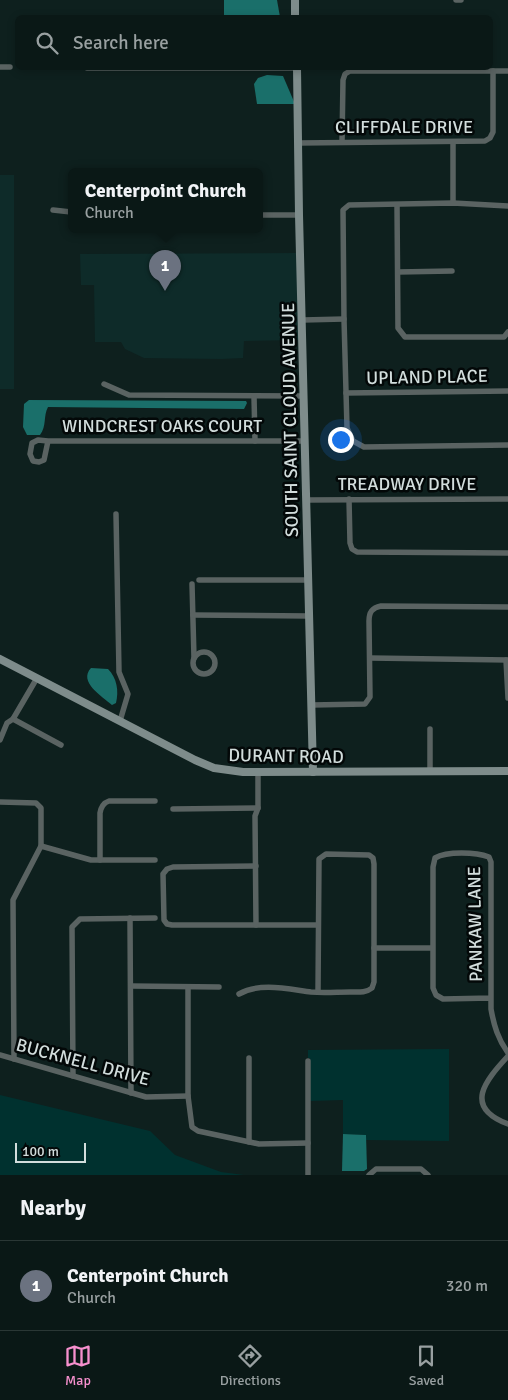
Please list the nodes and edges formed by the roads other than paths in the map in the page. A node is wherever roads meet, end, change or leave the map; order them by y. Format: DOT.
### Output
graph roads {
  1 [pos="295,0"];
  2 [pos="456,0"];
  3 [pos="462,0"];
  4 [pos="295,15"];
  5 [pos="0,67"];
  6 [pos="10,67"];
  7 [pos="297,70"];
  8 [pos="493,70"];
  9 [pos="508,71"];
  10 [pos="342,142"];
  11 [pos="453,142"];
  12 [pos="299,143"];
  13 [pos="453,203"];
  14 [pos="397,205"];
  15 [pos="508,206"];
  16 [pos="53,210"];
  17 [pos="68,212"];
  18 [pos="263,215"];
  19 [pos="299,215"];
  20 [pos="452,271"];
  21 [pos="398,272"];
  22 [pos="344,319"];
  23 [pos="303,320"];
  24 [pos="508,332"];
  25 [pos="104,384"];
  26 [pos="508,391"];
  27 [pos="346,393"];
  28 [pos="254,396"];
  29 [pos="304,396"];
  30 [pos="48,441"];
  31 [pos="255,441"];
  32 [pos="305,441"];
  33 [pos="508,445"];
  34 [pos="349,499"];
  35 [pos="508,499"];
  36 [pos="306,500"];
  37 [pos="116,514"];
  38 [pos="508,552"];
  39 [pos="199,580"];
  40 [pos="309,580"];
  41 [pos="192,584"];
  42 [pos="508,607"];
  43 [pos="193,615"];
  44 [pos="309,616"];
  45 [pos="194,658"];
  46 [pos="370,658"];
  47 [pos="0,659"];
  48 [pos="507,660"];
  49 [pos="37,678"];
  50 [pos="508,698"];
  51 [pos="312,705"];
  52 [pos="13,719"];
  53 [pos="120,721"];
  54 [pos="430,730"];
  55 [pos="0,740"];
  56 [pos="61,744"];
  57 [pos="430,771"];
  58 [pos="508,771"];
  59 [pos="258,772"];
  60 [pos="313,772"];
  61 [pos="155,801"];
  62 [pos="0,802"];
  63 [pos="173,808"];
  64 [pos="258,808"];
  65 [pos="41,846"];
  66 [pos="100,860"];
  67 [pos="155,860"];
  68 [pos="256,866"];
  69 [pos="130,918"];
  70 [pos="154,918"];
  71 [pos="256,925"];
  72 [pos="318,925"];
  73 [pos="374,948"];
  74 [pos="432,948"];
  75 [pos="130,986"];
  76 [pos="188,987"];
  77 [pos="219,987"];
  78 [pos="318,992"];
  79 [pos="238,994"];
  80 [pos="491,998"];
  81 [pos="508,1055"];
  82 [pos="0,1056"];
  83 [pos="249,1058"];
  84 [pos="14,1059"];
  85 [pos="308,1060"];
  86 [pos="73,1076"];
  87 [pos="130,1093"];
  88 [pos="188,1096"];
  89 [pos="508,1124"];
  90 [pos="249,1142"];
  91 [pos="308,1144"];
  92 [pos="308,1175"];
  93 [pos="369,1175"];
  94 [pos="428,1175"];
  1 -- 4 [label="street"];
  2 -- 3 [label="street"];
  5 -- 6 [label="street"];
  7 -- 12 [label="street, SOUTH SAINT CLOUD AVENUE"];
  8 -- 9 [label="street"];
  8 -- 10 [label="street"];
  8 -- 11 [label="street, CLIFFDALE DRIVE"];
  10 -- 11 [label="street, CLIFFDALE DRIVE"];
  10 -- 12 [label="street, CLIFFDALE DRIVE"];
  11 -- 13 [label="street"];
  12 -- 19 [label="street, SOUTH SAINT CLOUD AVENUE"];
  13 -- 14 [label="street"];
  13 -- 15 [label="street"];
  14 -- 21 [label="street"];
  14 -- 22 [label="street"];
  16 -- 17 [label="street"];
  18 -- 19 [label="street"];
  19 -- 23 [label="street, SOUTH SAINT CLOUD AVENUE"];
  20 -- 21 [label="street"];
  21 -- 24 [label="street"];
  22 -- 23 [label="street"];
  22 -- 27 [label="street"];
  23 -- 29 [label="street, SOUTH SAINT CLOUD AVENUE"];
  25 -- 28 [label="street"];
  26 -- 27 [label="street, UPLAND PLACE"];
  27 -- 33 [label="street"];
  28 -- 29 [label="street"];
  28 -- 31 [label="street"];
  29 -- 32 [label="street, SOUTH SAINT CLOUD AVENUE"];
  30 -- 31 [label="street, WINDCREST OAKS COURT"];
  31 -- 32 [label="street, WINDCREST OAKS COURT"];
  32 -- 36 [label="street, SOUTH SAINT CLOUD AVENUE"];
  34 -- 35 [label="street, TREADWAY DRIVE"];
  34 -- 36 [label="street, TREADWAY DRIVE"];
  34 -- 38 [label="street"];
  36 -- 40 [label="street, SOUTH SAINT CLOUD AVENUE"];
  37 -- 53 [label="street"];
  39 -- 40 [label="street"];
  40 -- 44 [label="street, SOUTH SAINT CLOUD AVENUE"];
  41 -- 43 [label="street"];
  42 -- 46 [label="street"];
  43 -- 44 [label="street"];
  43 -- 45 [label="street"];
  44 -- 51 [label="street, SOUTH SAINT CLOUD AVENUE"];
  45 -- 45 [label="street"];
  46 -- 48 [label="street"];
  46 -- 51 [label="street"];
  47 -- 49 [label="street, DURANT ROAD"];
  48 -- 50 [label="street"];
  49 -- 52 [label="street"];
  49 -- 53 [label="street, DURANT ROAD"];
  51 -- 60 [label="street, SOUTH SAINT CLOUD AVENUE"];
  52 -- 55 [label="street"];
  52 -- 56 [label="street"];
  53 -- 59 [label="street, DURANT ROAD"];
  54 -- 57 [label="street"];
  57 -- 58 [label="street, DURANT ROAD"];
  57 -- 60 [label="street, DURANT ROAD"];
  59 -- 60 [label="street, DURANT ROAD"];
  59 -- 64 [label="street"];
  61 -- 66 [label="street"];
  62 -- 65 [label="street"];
  63 -- 64 [label="street"];
  64 -- 68 [label="street"];
  65 -- 66 [label="street"];
  65 -- 84 [label="street"];
  66 -- 67 [label="street"];
  68 -- 71 [label="street"];
  68 -- 71 [label="street"];
  69 -- 70 [label="street"];
  69 -- 75 [label="street"];
  69 -- 86 [label="street"];
  71 -- 72 [label="street"];
  72 -- 73 [label="street"];
  72 -- 78 [label="street"];
  73 -- 74 [label="street"];
  73 -- 78 [label="street"];
  74 -- 80 [label="street, PANKAW LANE"];
  74 -- 80 [label="street, PANKAW LANE"];
  75 -- 76 [label="street"];
  75 -- 87 [label="street"];
  76 -- 77 [label="street"];
  76 -- 88 [label="street"];
  78 -- 79 [label="street"];
  80 -- 81 [label="street, PANKAW LANE"];
  81 -- 89 [label="street"];
  82 -- 84 [label="street, BUCKNELL DRIVE"];
  83 -- 90 [label="street"];
  84 -- 86 [label="street, BUCKNELL DRIVE"];
  85 -- 91 [label="street"];
  86 -- 87 [label="street, BUCKNELL DRIVE"];
  87 -- 88 [label="street, BUCKNELL DRIVE"];
  88 -- 90 [label="street"];
  90 -- 91 [label="street"];
  91 -- 92 [label="street"];
  93 -- 94 [label="street"];
}
